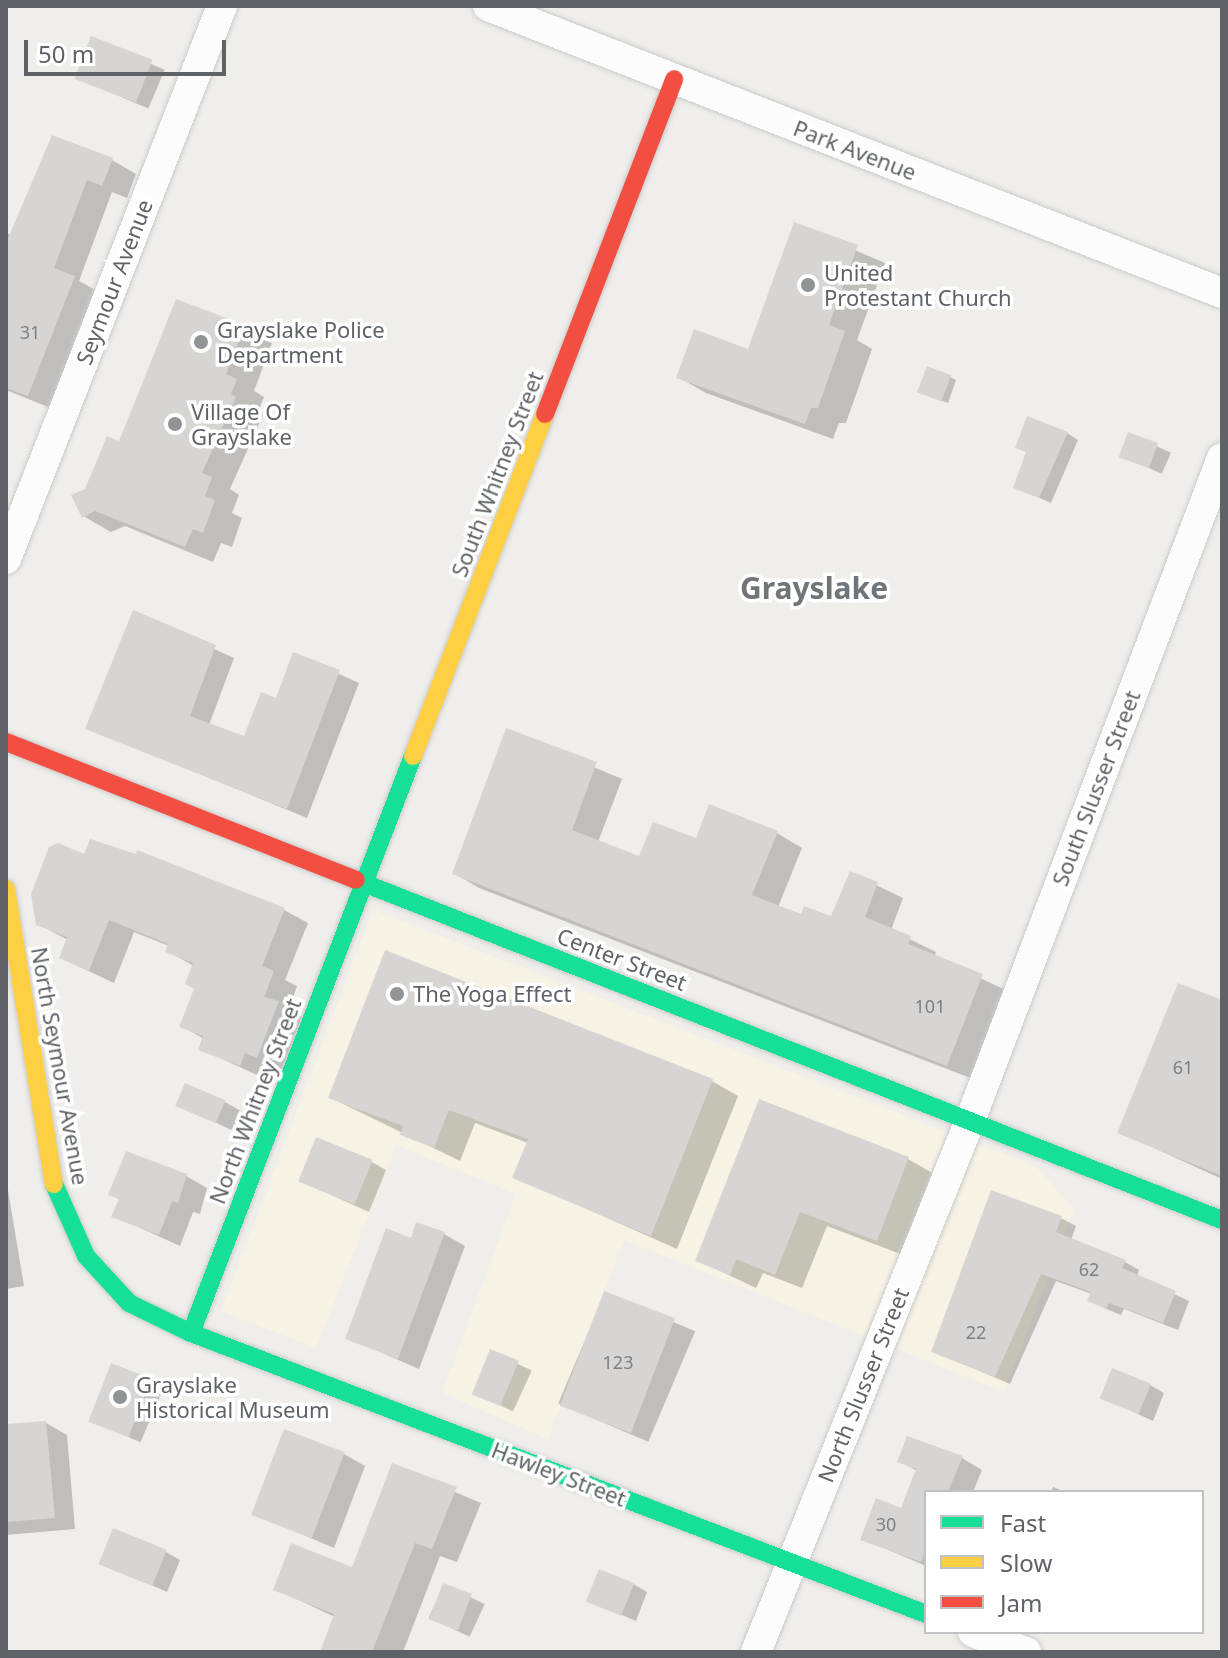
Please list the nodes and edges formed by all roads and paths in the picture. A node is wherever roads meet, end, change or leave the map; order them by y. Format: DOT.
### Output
graph roads {
  1 [pos="222,6"];
  2 [pos="488,6"];
  3 [pos="674,79"];
  4 [pos="1222,293"];
  5 [pos="1222,458"];
  6 [pos="6,559"];
  7 [pos="6,742"];
  8 [pos="364,886"];
  9 [pos="6,889"];
  10 [pos="971,1118"];
  11 [pos="1222,1220"];
  12 [pos="191,1333"];
  13 [pos="791,1563"];
  14 [pos="924,1613"];
  15 [pos="978,1634"];
  16 [pos="756,1652"];
  17 [pos="1026,1652"];
  1 -- 6 [label="street, Seymour Avenue"];
  2 -- 3 [label="street, Park Avenue"];
  3 -- 4 [label="street, Park Avenue"];
  3 -- 8 [label="street, South Whitney Street"];
  5 -- 10 [label="street, South Slusser Street"];
  7 -- 8 [label="street, Center Street"];
  8 -- 10 [label="street, Center Street"];
  8 -- 12 [label="street, North Whitney Street"];
  9 -- 12 [label="street, North Seymour Avenue"];
  10 -- 11 [label="street, Center Street"];
  10 -- 13 [label="street, North Slusser Street"];
  12 -- 13 [label="street, Hawley Street"];
  13 -- 14 [label="street, Hawley Street"];
  13 -- 16 [label="street, North Slusser Street"];
  15 -- 17 [label="street"];
}
